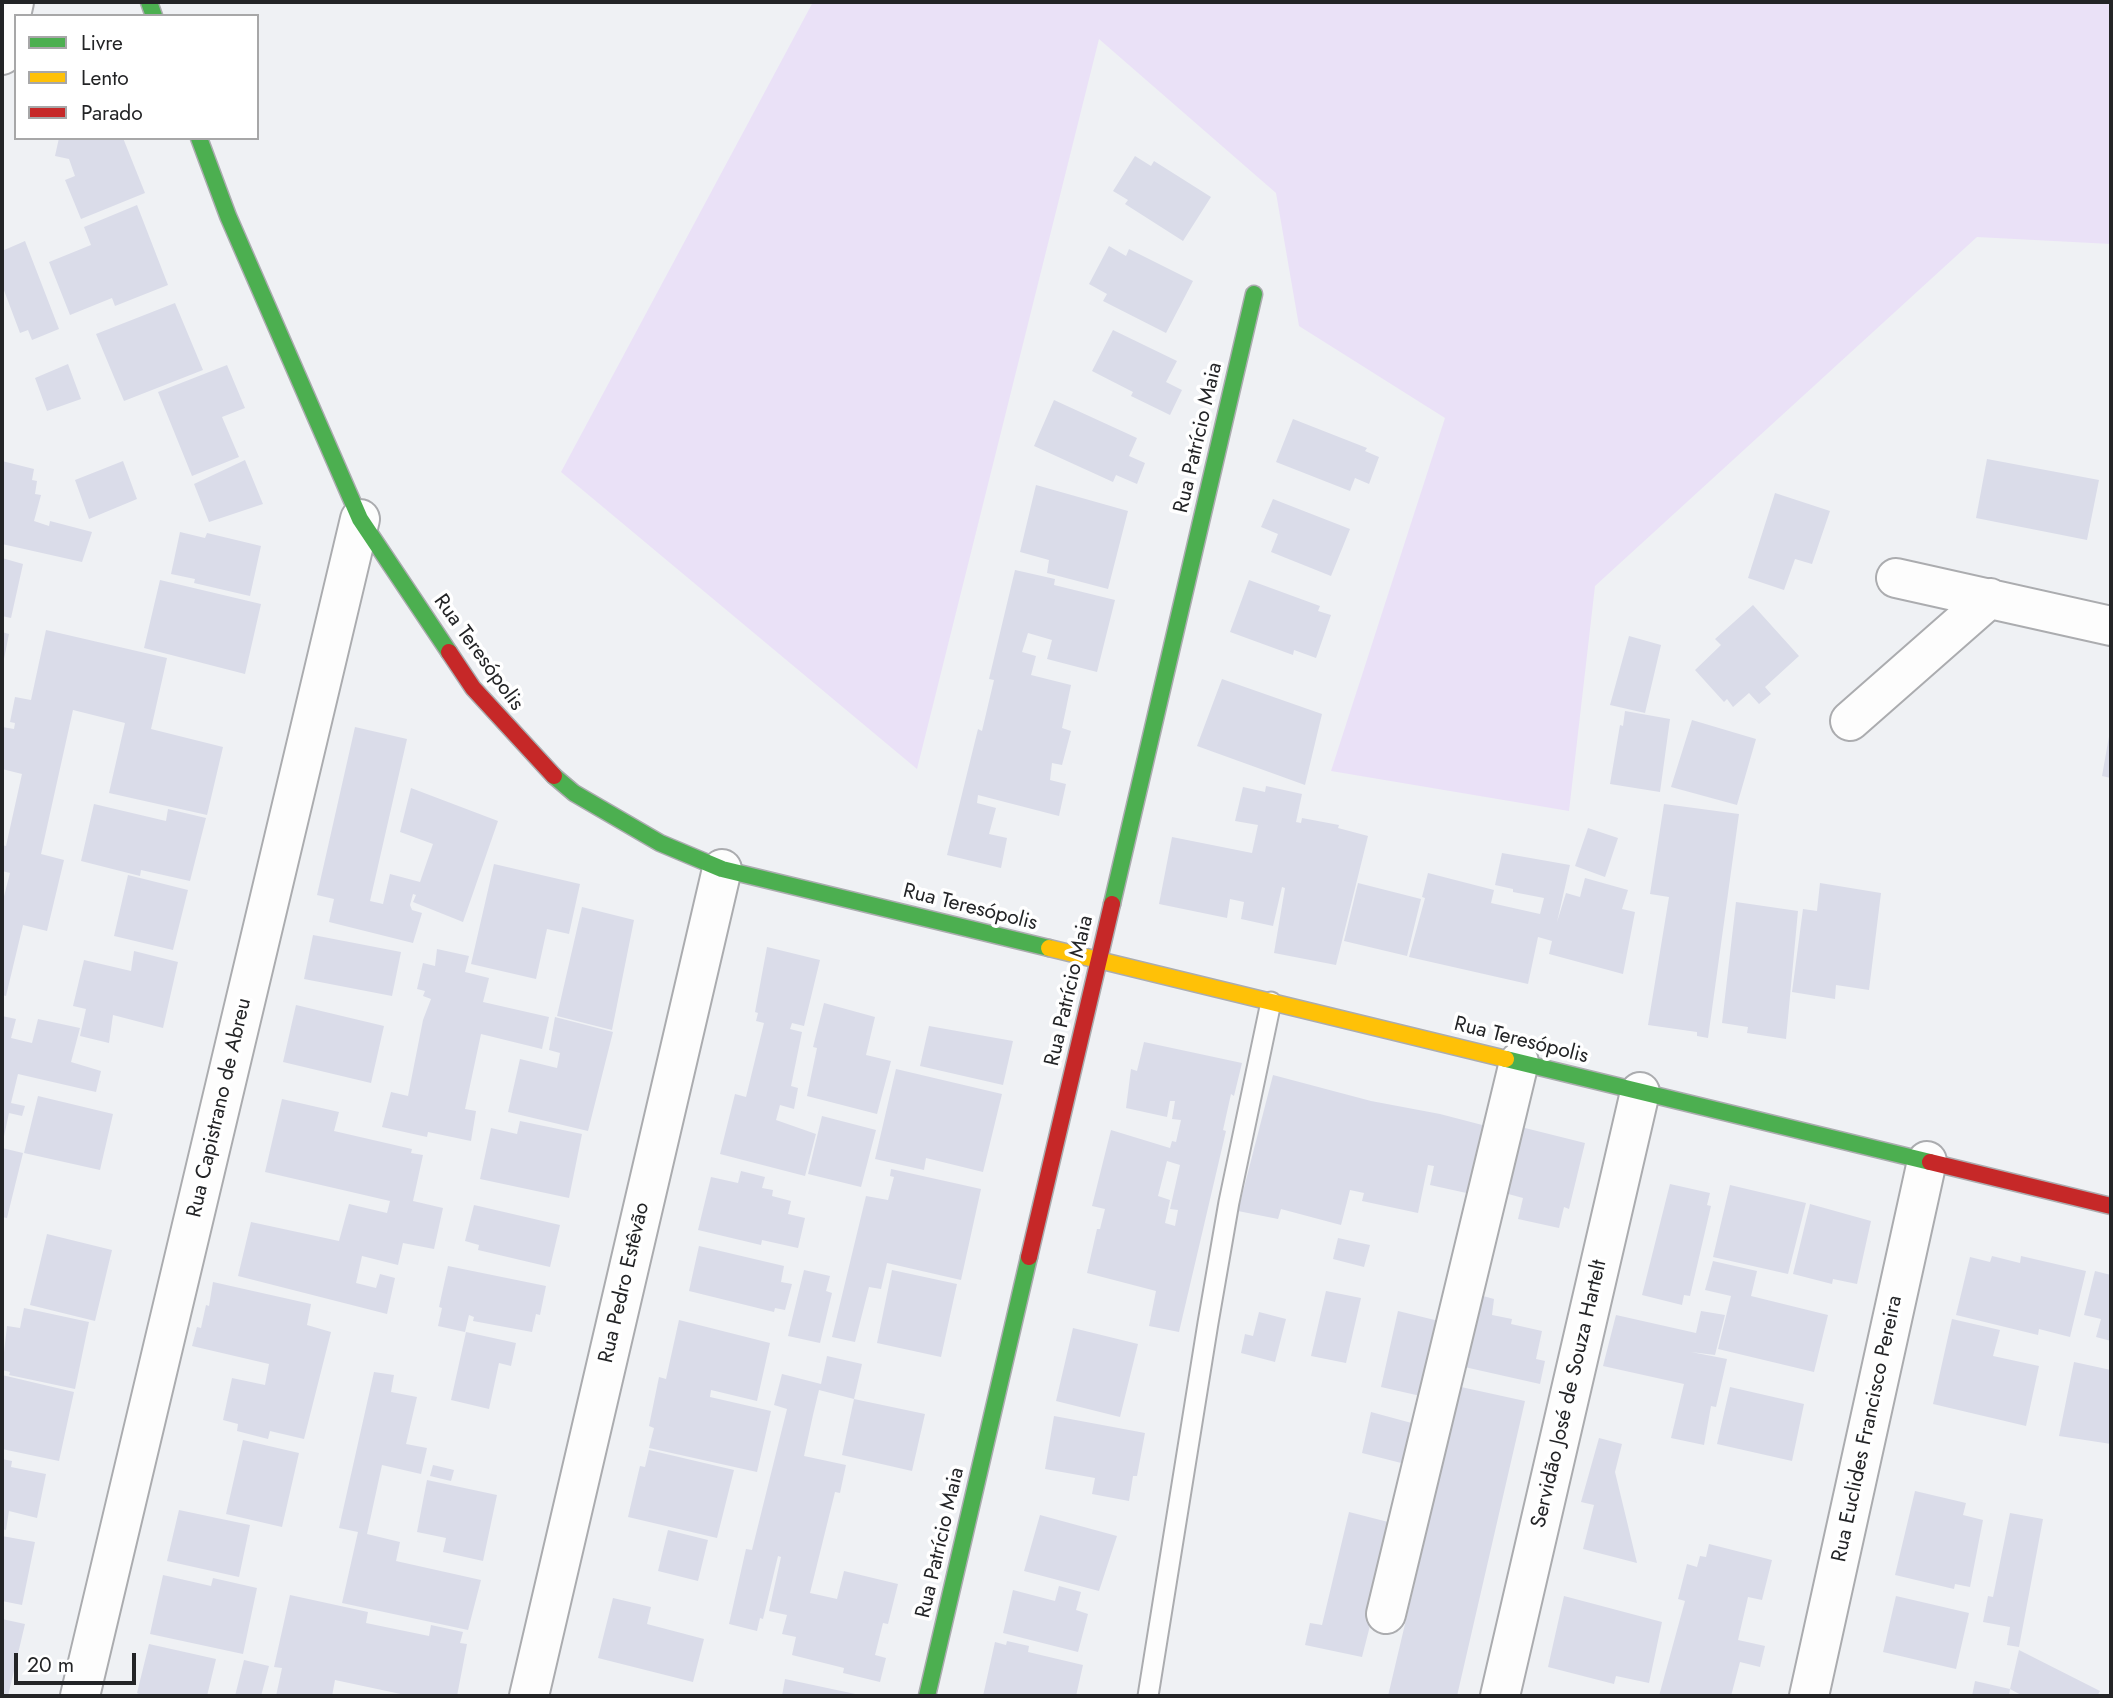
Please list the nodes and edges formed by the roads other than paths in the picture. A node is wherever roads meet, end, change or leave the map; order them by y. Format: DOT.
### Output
graph roads {
  1 [pos="14,2"];
  2 [pos="2,55"];
  3 [pos="200,140"];
  4 [pos="1254,294"];
  5 [pos="359,519"];
  6 [pos="1896,578"];
  7 [pos="1990,598"];
  8 [pos="2111,626"];
  9 [pos="1850,721"];
  10 [pos="722,869"];
  11 [pos="1099,960"];
  12 [pos="1272,1002"];
  13 [pos="1518,1062"];
  14 [pos="1640,1092"];
  15 [pos="1927,1161"];
  16 [pos="2111,1206"];
  17 [pos="1386,1614"];
  18 [pos="80,1696"];
  19 [pos="529,1696"];
  20 [pos="927,1696"];
  21 [pos="1148,1696"];
  22 [pos="1500,1696"];
  23 [pos="1809,1696"];
  1 -- 2 [label="street"];
  3 -- 5 [label="street, Rua Teresópolis"];
  4 -- 11 [label="street, Rua Patrício Maia"];
  5 -- 10 [label="street, Rua Teresópolis"];
  5 -- 18 [label="street, Rua Capistrano de Abreu"];
  6 -- 7 [label="street"];
  7 -- 8 [label="street"];
  7 -- 9 [label="street"];
  10 -- 11 [label="street, Rua Teresópolis"];
  10 -- 19 [label="street, Rua Pedro Estêvão"];
  11 -- 12 [label="street, Rua Teresópolis"];
  11 -- 20 [label="street, Rua Patrício Maia"];
  12 -- 13 [label="street, Rua Teresópolis"];
  12 -- 21 [label="lane"];
  13 -- 14 [label="street, Rua Teresópolis"];
  13 -- 17 [label="street"];
  14 -- 15 [label="street, Rua Teresópolis"];
  14 -- 22 [label="street, Servidão José de Souza Hartelt"];
  15 -- 16 [label="street, Rua Teresópolis"];
  15 -- 23 [label="street, Rua Euclides Francisco Pereira"];
}
